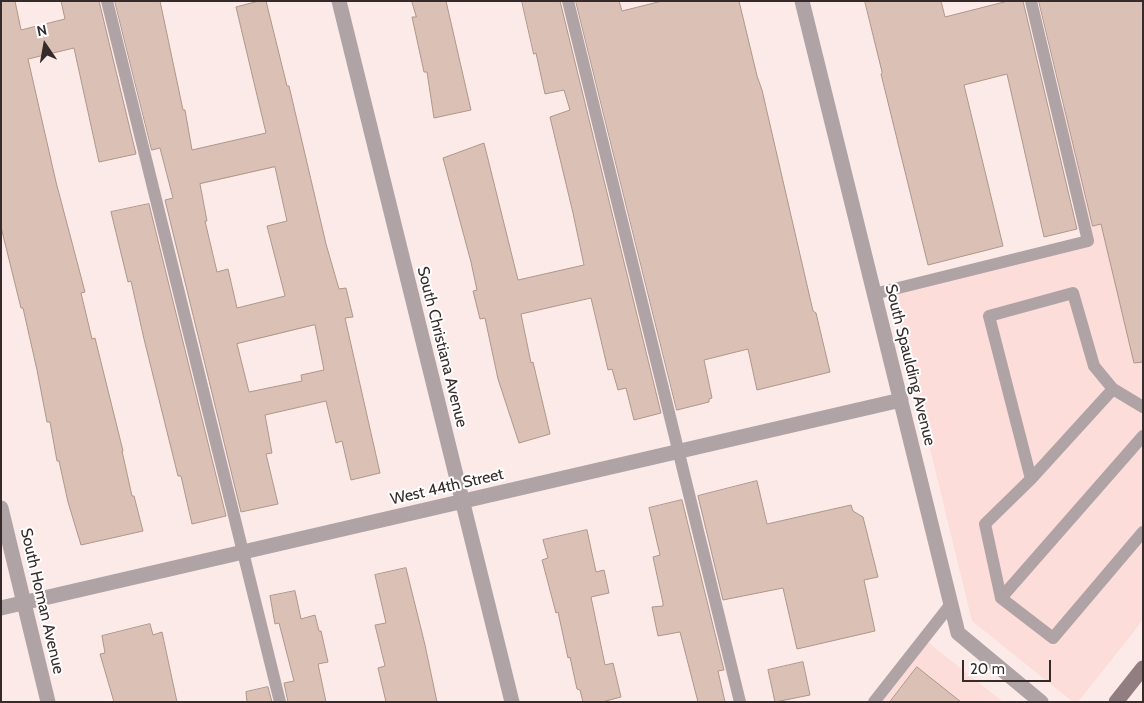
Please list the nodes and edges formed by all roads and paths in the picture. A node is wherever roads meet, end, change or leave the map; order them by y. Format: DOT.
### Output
graph roads {
  1 [pos="107,1"];
  2 [pos="340,1"];
  3 [pos="568,1"];
  4 [pos="802,1"];
  5 [pos="1031,1"];
  6 [pos="874,294"];
  7 [pos="1113,389"];
  8 [pos="901,400"];
  9 [pos="1143,407"];
  10 [pos="1143,436"];
  11 [pos="679,452"];
  12 [pos="1031,479"];
  13 [pos="462,502"];
  14 [pos="1,508"];
  15 [pos="1143,532"];
  16 [pos="243,552"];
  17 [pos="1001,598"];
  18 [pos="24,603"];
  19 [pos="951,604"];
  20 [pos="1,608"];
  21 [pos="1143,668"];
  22 [pos="48,702"];
  23 [pos="280,702"];
  24 [pos="512,702"];
  25 [pos="740,702"];
  26 [pos="874,702"];
  27 [pos="1041,702"];
  28 [pos="1116,702"];
  1 -- 16 [label="lane"];
  2 -- 13 [label="street, South Christiana Avenue"];
  3 -- 11 [label="lane"];
  4 -- 6 [label="street, South Spaulding Avenue"];
  5 -- 6 [label="lane"];
  6 -- 8 [label="street, South Spaulding Avenue"];
  7 -- 9 [label="lane"];
  7 -- 12 [label="lane"];
  7 -- 12 [label="lane"];
  8 -- 11 [label="street, West 44th Street"];
  8 -- 19 [label="street, South Spaulding Avenue"];
  10 -- 17 [label="lane"];
  11 -- 13 [label="street, West 44th Street"];
  11 -- 25 [label="lane"];
  12 -- 17 [label="lane"];
  13 -- 16 [label="street, West 44th Street"];
  13 -- 24 [label="street, South Christiana Avenue"];
  14 -- 18 [label="street, South Homan Avenue"];
  15 -- 17 [label="lane"];
  16 -- 18 [label="street, West 44th Street"];
  16 -- 23 [label="lane"];
  18 -- 20 [label="street, West 44th Street"];
  18 -- 22 [label="street, South Homan Avenue"];
  19 -- 26 [label="lane"];
  19 -- 27 [label="street, South Spaulding Avenue"];
  21 -- 28 [label="main road"];
}
